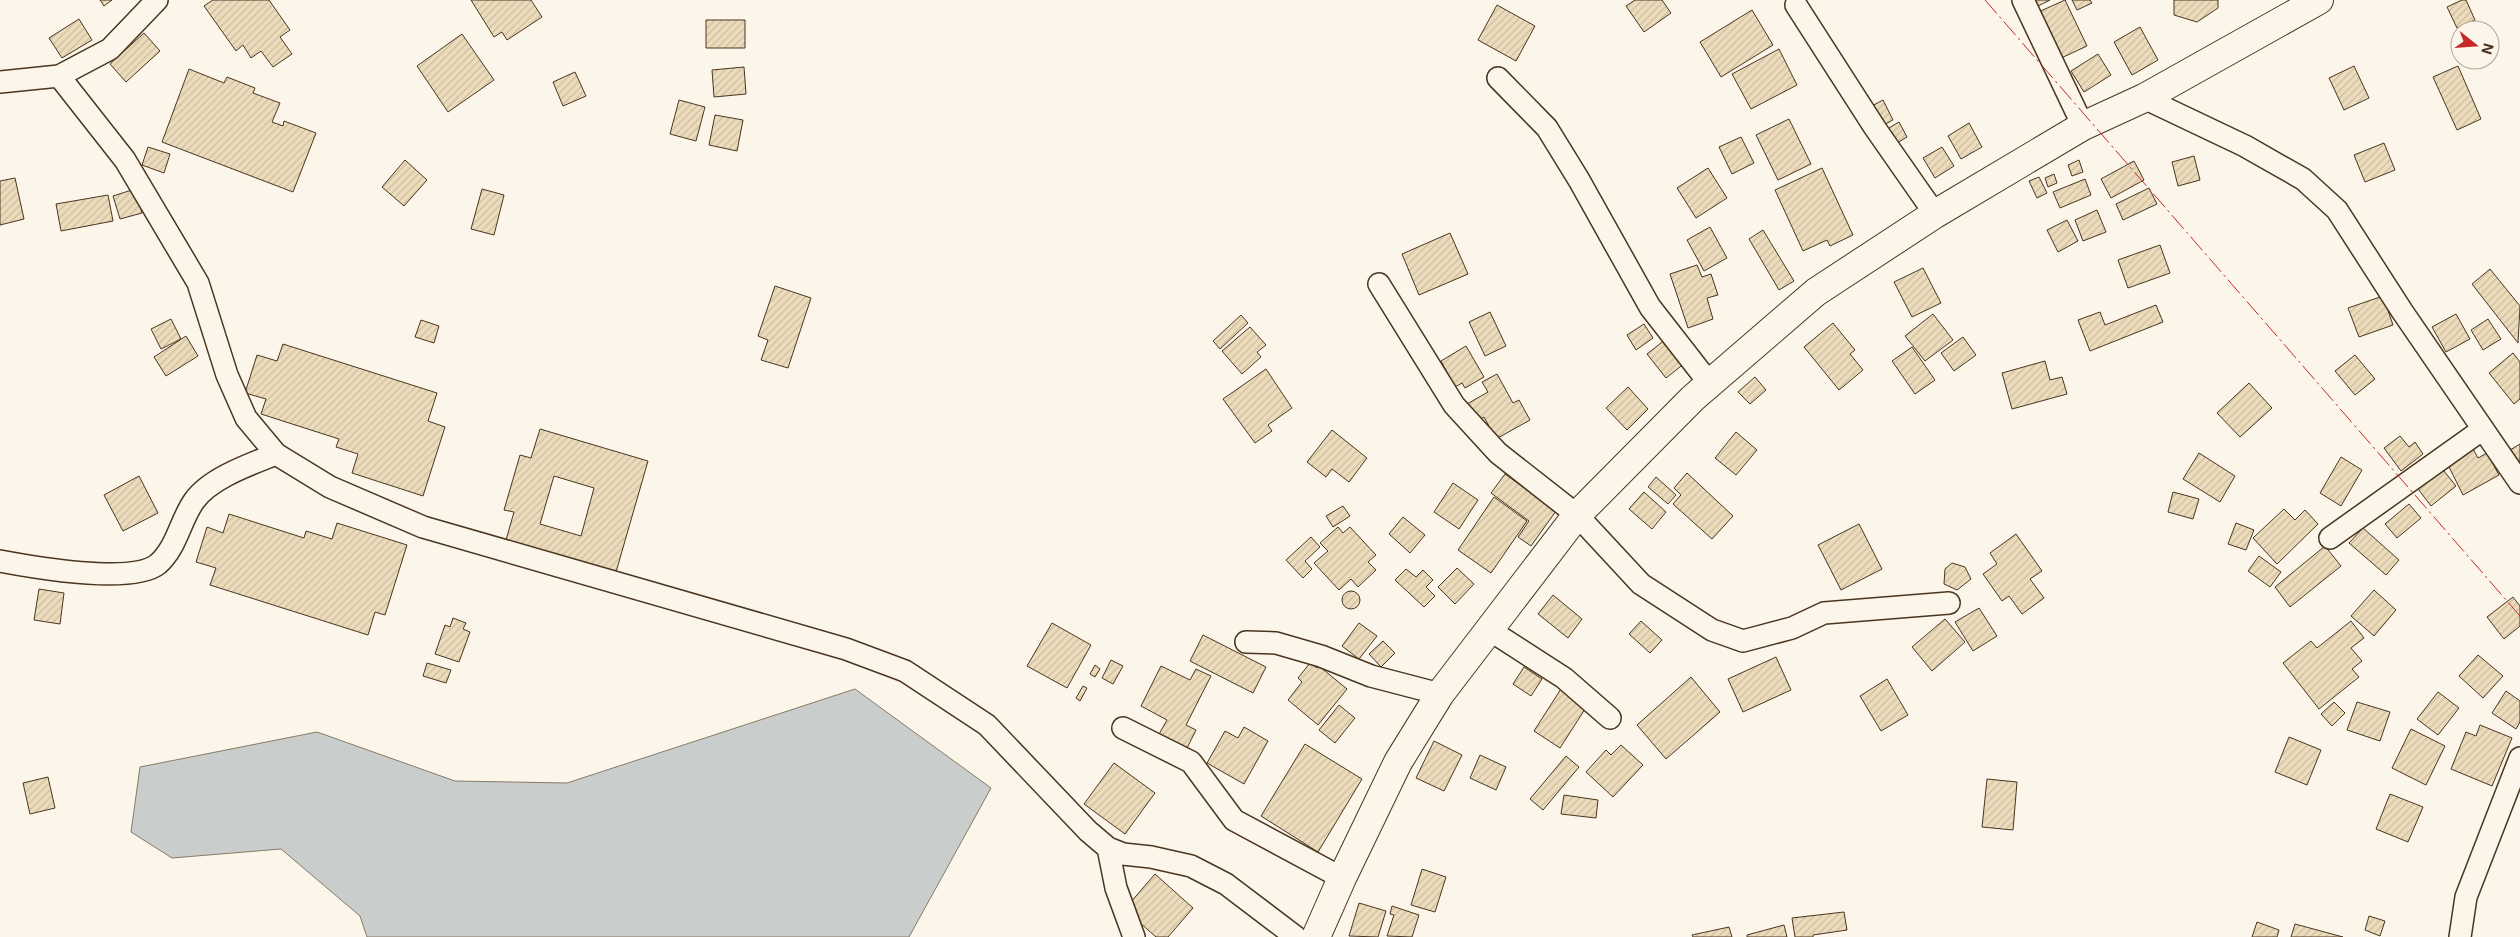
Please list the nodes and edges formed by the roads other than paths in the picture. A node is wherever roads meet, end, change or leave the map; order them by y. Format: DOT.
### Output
graph roads {
  1 [pos="158,0"];
  2 [pos="2023,0"];
  3 [pos="2319,0"];
  4 [pos="1796,5"];
  5 [pos="59,76"];
  6 [pos="1498,78"];
  7 [pos="0,82"];
  8 [pos="2144,98"];
  9 [pos="2084,126"];
  10 [pos="1935,214"];
  11 [pos="1379,284"];
  12 [pos="1710,384"];
  13 [pos="2483,429"];
  14 [pos="276,454"];
  15 [pos="2520,483"];
  16 [pos="1577,515"];
  17 [pos="2330,538"];
  18 [pos="0,561"];
  19 [pos="1949,603"];
  20 [pos="1488,630"];
  21 [pos="1246,642"];
  22 [pos="1440,694"];
  23 [pos="1610,718"];
  24 [pos="1123,728"];
  25 [pos="2520,758"];
  26 [pos="1108,848"];
  27 [pos="1342,878"];
  28 [pos="1134,937"];
  29 [pos="1296,937"];
  30 [pos="1316,937"];
  31 [pos="2460,937"];
  1 -- 5 [label="street"];
  2 -- 9 [label="street"];
  3 -- 8 [label="main road"];
  4 -- 10 [label="street"];
  5 -- 7 [label="street"];
  5 -- 14 [label="street"];
  6 -- 12 [label="street"];
  8 -- 9 [label="main road"];
  8 -- 13 [label="street"];
  9 -- 10 [label="main road"];
  10 -- 12 [label="main road"];
  11 -- 16 [label="street"];
  12 -- 16 [label="main road"];
  13 -- 15 [label="street"];
  13 -- 17 [label="street"];
  14 -- 18 [label="street"];
  14 -- 26 [label="street"];
  16 -- 19 [label="street"];
  16 -- 20 [label="main road"];
  20 -- 22 [label="main road"];
  20 -- 23 [label="street"];
  21 -- 22 [label="street"];
  22 -- 27 [label="main road"];
  24 -- 27 [label="street"];
  25 -- 31 [label="street"];
  26 -- 28 [label="street"];
  26 -- 29 [label="street"];
  27 -- 30 [label="main road"];
}
